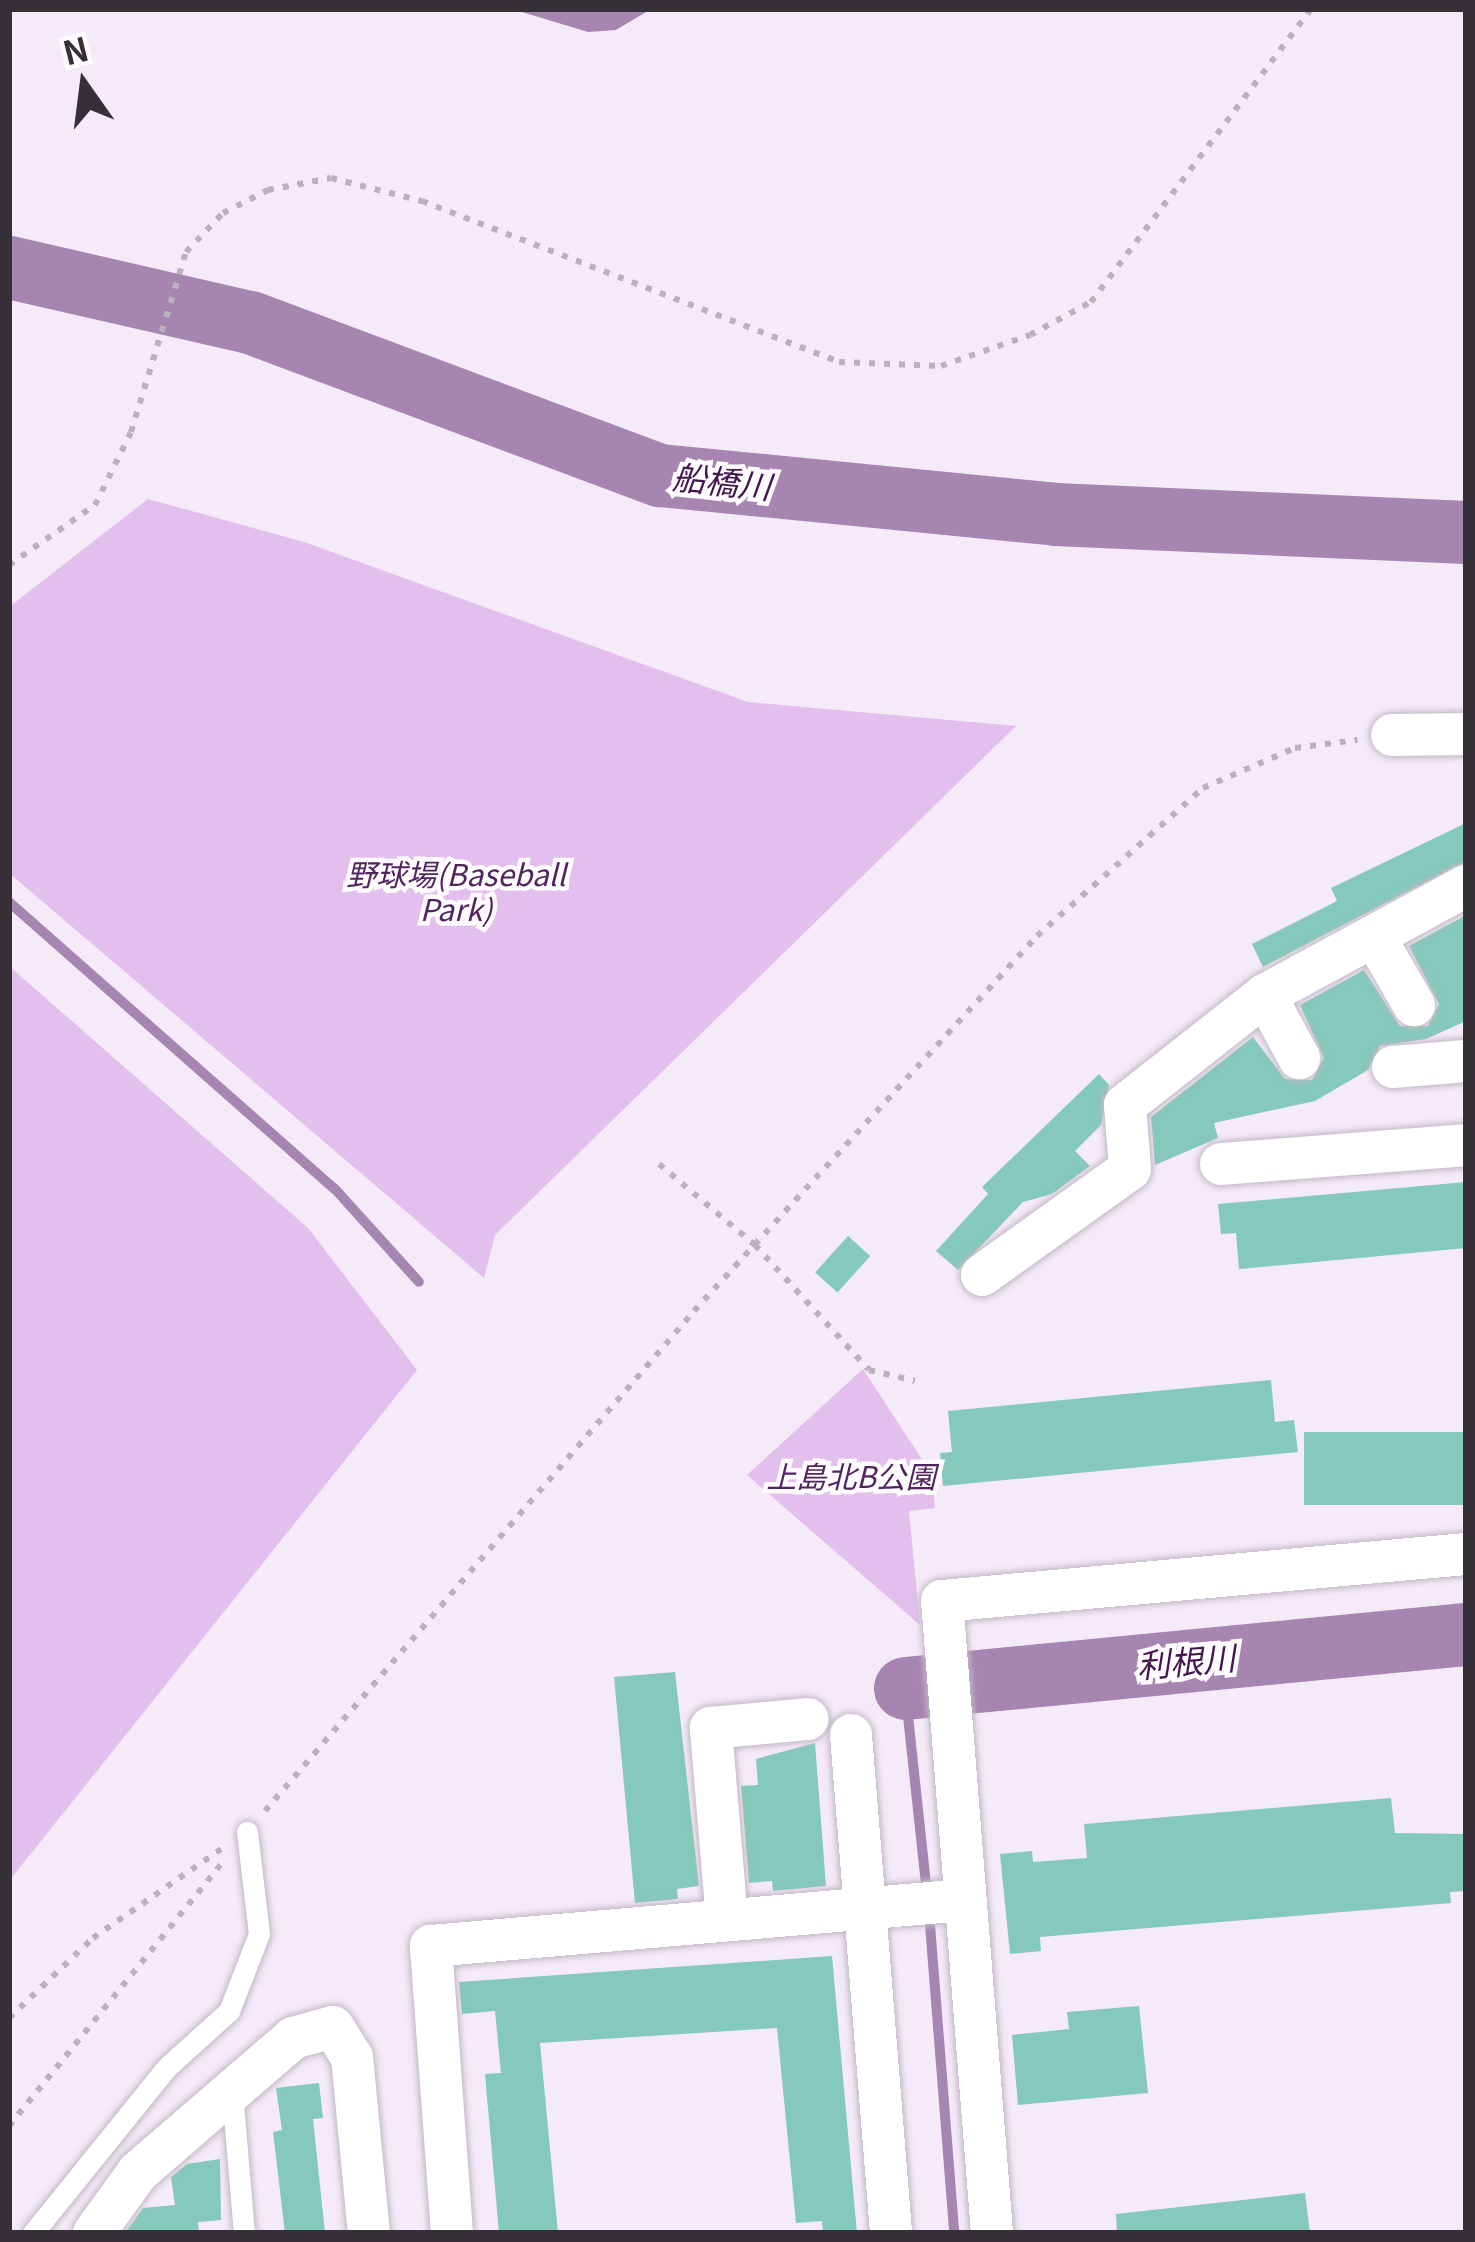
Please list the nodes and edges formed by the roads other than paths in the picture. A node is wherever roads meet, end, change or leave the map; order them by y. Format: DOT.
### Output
graph roads {
  1 [pos="1466,734"];
  2 [pos="1392,735"];
  3 [pos="1466,886"];
  4 [pos="1374,936"];
  5 [pos="1265,995"];
  6 [pos="1414,1005"];
  7 [pos="1299,1058"];
  8 [pos="1466,1061"];
  9 [pos="1394,1067"];
  10 [pos="1466,1145"];
  11 [pos="1221,1164"];
  12 [pos="982,1275"];
  13 [pos="1466,1554"];
  14 [pos="808,1719"];
  15 [pos="850,1735"];
  16 [pos="247,1832"];
  17 [pos="964,1900"];
  18 [pos="864,1908"];
  19 [pos="727,1920"];
  20 [pos="232,2091"];
  21 [pos="33,2233"];
  22 [pos="94,2233"];
  23 [pos="244,2233"];
  24 [pos="369,2233"];
  25 [pos="452,2233"];
  26 [pos="891,2233"];
  27 [pos="992,2233"];
  1 -- 2 [label="street"];
  3 -- 4 [label="street"];
  4 -- 5 [label="street"];
  4 -- 6 [label="street"];
  5 -- 7 [label="street"];
  5 -- 12 [label="street"];
  8 -- 9 [label="street"];
  10 -- 11 [label="street"];
  13 -- 17 [label="street"];
  14 -- 19 [label="street"];
  15 -- 18 [label="street"];
  16 -- 21 [label="lane"];
  17 -- 18 [label="street"];
  17 -- 27 [label="street"];
  18 -- 19 [label="street"];
  18 -- 26 [label="street"];
  19 -- 25 [label="street"];
  20 -- 22 [label="street"];
  20 -- 23 [label="lane"];
  20 -- 24 [label="street"];
}
